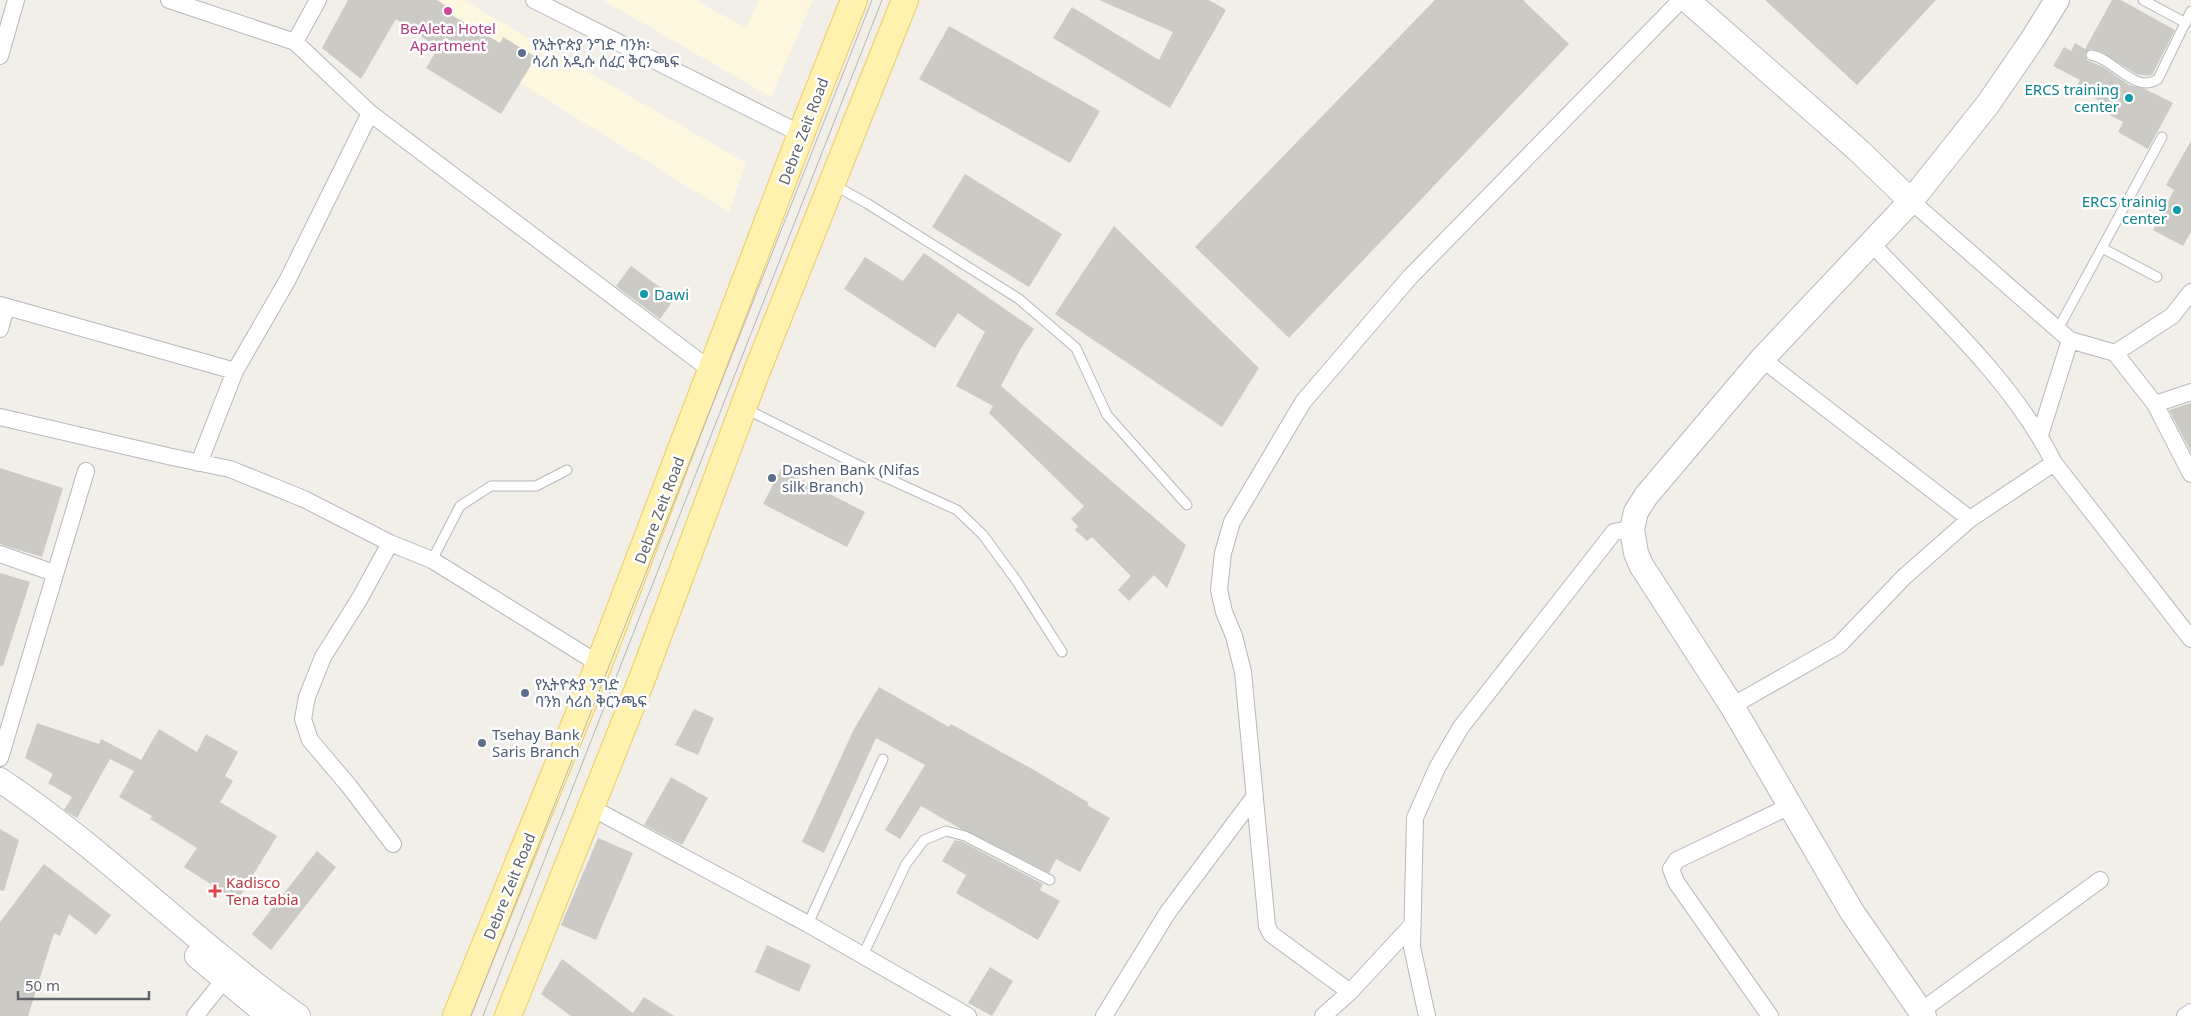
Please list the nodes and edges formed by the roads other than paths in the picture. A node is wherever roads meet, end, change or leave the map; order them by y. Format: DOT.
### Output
graph roads {
  1 [pos="16,0"];
  2 [pos="169,0"];
  3 [pos="318,0"];
  4 [pos="534,0"];
  5 [pos="854,0"];
  6 [pos="905,0"];
  7 [pos="1681,0"];
  8 [pos="1687,0"];
  9 [pos="2057,0"];
  10 [pos="2143,0"];
  11 [pos="2191,11"];
  12 [pos="2186,22"];
  13 [pos="295,42"];
  14 [pos="2090,55"];
  15 [pos="0,56"];
  16 [pos="370,113"];
  17 [pos="801,134"];
  18 [pos="2162,137"];
  19 [pos="832,184"];
  20 [pos="1911,201"];
  21 [pos="1870,242"];
  22 [pos="2102,248"];
  23 [pos="2157,277"];
  24 [pos="2191,292"];
  25 [pos="3,306"];
  26 [pos="0,329"];
  27 [pos="2064,334"];
  28 [pos="2115,353"];
  29 [pos="1762,358"];
  30 [pos="235,371"];
  31 [pos="712,371"];
  32 [pos="2191,392"];
  33 [pos="2155,404"];
  34 [pos="744,408"];
  35 [pos="0,417"];
  36 [pos="2040,434"];
  37 [pos="199,463"];
  38 [pos="2054,463"];
  39 [pos="567,470"];
  40 [pos="86,471"];
  41 [pos="2191,474"];
  42 [pos="1187,505"];
  43 [pos="1970,519"];
  44 [pos="1632,529"];
  45 [pos="390,542"];
  46 [pos="0,554"];
  47 [pos="432,560"];
  48 [pos="54,573"];
  49 [pos="2191,639"];
  50 [pos="1062,652"];
  51 [pos="599,664"];
  52 [pos="1732,706"];
  53 [pos="0,758"];
  54 [pos="883,759"];
  55 [pos="0,780"];
  56 [pos="1255,796"];
  57 [pos="0,799"];
  58 [pos="1790,806"];
  59 [pos="592,808"];
  60 [pos="392,844"];
  61 [pos="1050,880"];
  62 [pos="2100,880"];
  63 [pos="808,924"];
  64 [pos="1413,924"];
  65 [pos="863,955"];
  66 [pos="209,956"];
  67 [pos="224,980"];
  68 [pos="1350,992"];
  69 [pos="2191,1012"];
  70 [pos="1923,1014"];
  71 [pos="195,1016"];
  72 [pos="269,1016"];
  73 [pos="298,1016"];
  74 [pos="456,1016"];
  75 [pos="508,1016"];
  76 [pos="968,1016"];
  77 [pos="1104,1016"];
  78 [pos="1323,1016"];
  79 [pos="1428,1016"];
  80 [pos="1770,1016"];
  81 [pos="2186,1016"];
  1 -- 15 [label="street"];
  2 -- 13 [label="street"];
  3 -- 13 [label="street"];
  4 -- 17 [label="street"];
  5 -- 17 [label="main road, Debre Zeit Road"];
  6 -- 19 [label="main road"];
  7 -- 56 [label="street"];
  8 -- 20 [label="street"];
  9 -- 20 [label="street"];
  10 -- 12 [label="lane"];
  11 -- 12 [label="lane"];
  12 -- 14 [label="lane"];
  13 -- 16 [label="street"];
  16 -- 30 [label="street"];
  16 -- 31 [label="street"];
  17 -- 31 [label="main road, Debre Zeit Road"];
  18 -- 22 [label="lane"];
  19 -- 34 [label="main road"];
  19 -- 42 [label="lane"];
  20 -- 21 [label="street"];
  20 -- 27 [label="street"];
  21 -- 29 [label="street"];
  21 -- 36 [label="street"];
  22 -- 23 [label="lane"];
  22 -- 27 [label="lane"];
  24 -- 28 [label="street"];
  25 -- 26 [label="street"];
  25 -- 30 [label="street"];
  27 -- 28 [label="street"];
  27 -- 36 [label="street"];
  28 -- 33 [label="street"];
  29 -- 43 [label="street"];
  29 -- 44 [label="street"];
  30 -- 37 [label="street"];
  31 -- 51 [label="main road, Debre Zeit Road"];
  32 -- 33 [label="street"];
  33 -- 41 [label="street"];
  34 -- 50 [label="lane"];
  34 -- 59 [label="main road"];
  35 -- 37 [label="street"];
  36 -- 38 [label="street"];
  37 -- 45 [label="street"];
  38 -- 43 [label="street"];
  38 -- 49 [label="street"];
  39 -- 47 [label="lane"];
  40 -- 48 [label="street"];
  43 -- 52 [label="street"];
  44 -- 52 [label="street"];
  44 -- 64 [label="street"];
  45 -- 47 [label="street"];
  45 -- 60 [label="street"];
  46 -- 48 [label="street"];
  47 -- 51 [label="street"];
  48 -- 53 [label="street"];
  51 -- 74 [label="main road, Debre Zeit Road"];
  52 -- 58 [label="street"];
  54 -- 63 [label="lane"];
  55 -- 66 [label="street"];
  56 -- 68 [label="street"];
  56 -- 77 [label="street"];
  57 -- 66 [label="street"];
  58 -- 70 [label="street"];
  58 -- 80 [label="street"];
  59 -- 63 [label="street"];
  59 -- 75 [label="main road"];
  61 -- 65 [label="lane"];
  62 -- 70 [label="street"];
  63 -- 65 [label="street"];
  64 -- 68 [label="street"];
  64 -- 79 [label="street"];
  65 -- 76 [label="street"];
  66 -- 67 [label="street"];
  66 -- 73 [label="street"];
  67 -- 71 [label="street"];
  67 -- 72 [label="street"];
  68 -- 78 [label="street"];
  69 -- 81 [label="street"];
}
